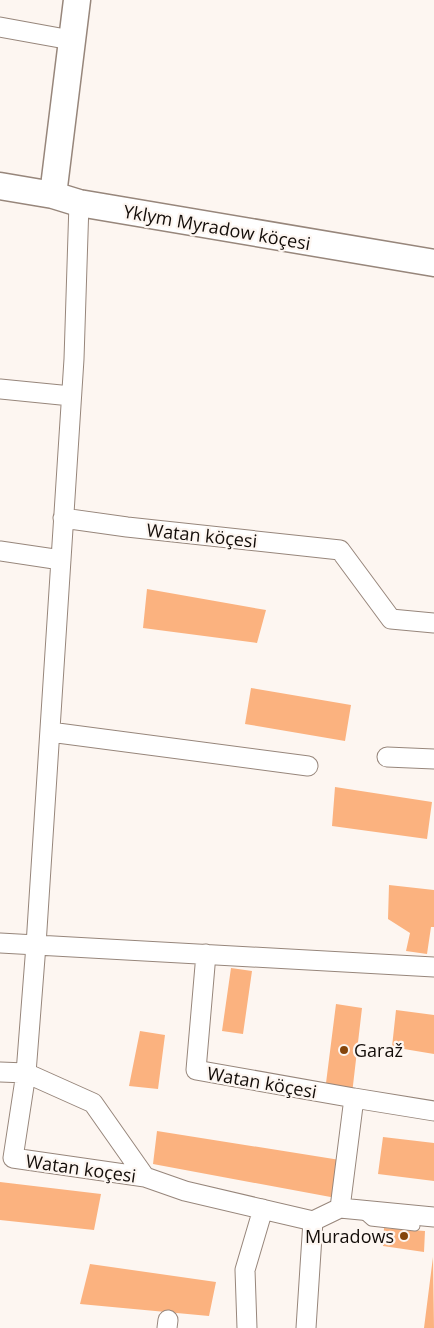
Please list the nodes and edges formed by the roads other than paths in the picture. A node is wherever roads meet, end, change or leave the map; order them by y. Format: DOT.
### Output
graph roads {
  1 [pos="77,0"];
  2 [pos="0,27"];
  3 [pos="71,40"];
  4 [pos="0,186"];
  5 [pos="53,195"];
  6 [pos="79,203"];
  7 [pos="434,263"];
  8 [pos="0,389"];
  9 [pos="71,396"];
  10 [pos="64,518"];
  11 [pos="0,550"];
  12 [pos="61,560"];
  13 [pos="434,623"];
  14 [pos="50,732"];
  15 [pos="387,757"];
  16 [pos="434,759"];
  17 [pos="308,766"];
  18 [pos="0,943"];
  19 [pos="36,945"];
  20 [pos="206,954"];
  21 [pos="434,967"];
  22 [pos="0,1072"];
  23 [pos="26,1073"];
  24 [pos="354,1098"];
  25 [pos="434,1111"];
  26 [pos="145,1177"];
  27 [pos="263,1209"];
  28 [pos="349,1209"];
  29 [pos="434,1217"];
  30 [pos="313,1221"];
  31 [pos="415,1226"];
  32 [pos="247,1328"];
  33 [pos="306,1328"];
  1 -- 3 [label="street"];
  2 -- 3 [label="street"];
  3 -- 5 [label="street"];
  4 -- 5 [label="street, Yklym Myradow köçesi"];
  5 -- 6 [label="street, Yklym Myradow köçesi"];
  6 -- 7 [label="street, Yklym Myradow köçesi"];
  6 -- 9 [label="street, Watan koçesi"];
  8 -- 9 [label="street"];
  9 -- 10 [label="street, Watan koçesi"];
  10 -- 12 [label="street, Watan koçesi"];
  10 -- 13 [label="street, Watan köçesi"];
  11 -- 12 [label="street"];
  12 -- 14 [label="street, Watan koçesi"];
  14 -- 17 [label="street"];
  14 -- 19 [label="street, Watan koçesi"];
  15 -- 16 [label="street"];
  18 -- 19 [label="street"];
  19 -- 20 [label="street"];
  19 -- 23 [label="street, Watan koçesi"];
  20 -- 21 [label="street"];
  20 -- 24 [label="street, Watan köçesi"];
  22 -- 23 [label="street, Watan koçesi"];
  23 -- 26 [label="street, Watan koçesi"];
  23 -- 26 [label="street, Watan koçesi"];
  24 -- 25 [label="street"];
  24 -- 28 [label="street"];
  26 -- 27 [label="street, Watan koçesi"];
  27 -- 30 [label="street, Watan koçesi"];
  27 -- 32 [label="street"];
  28 -- 29 [label="street"];
  28 -- 30 [label="street"];
  28 -- 31 [label="lane"];
  30 -- 33 [label="street"];
}
